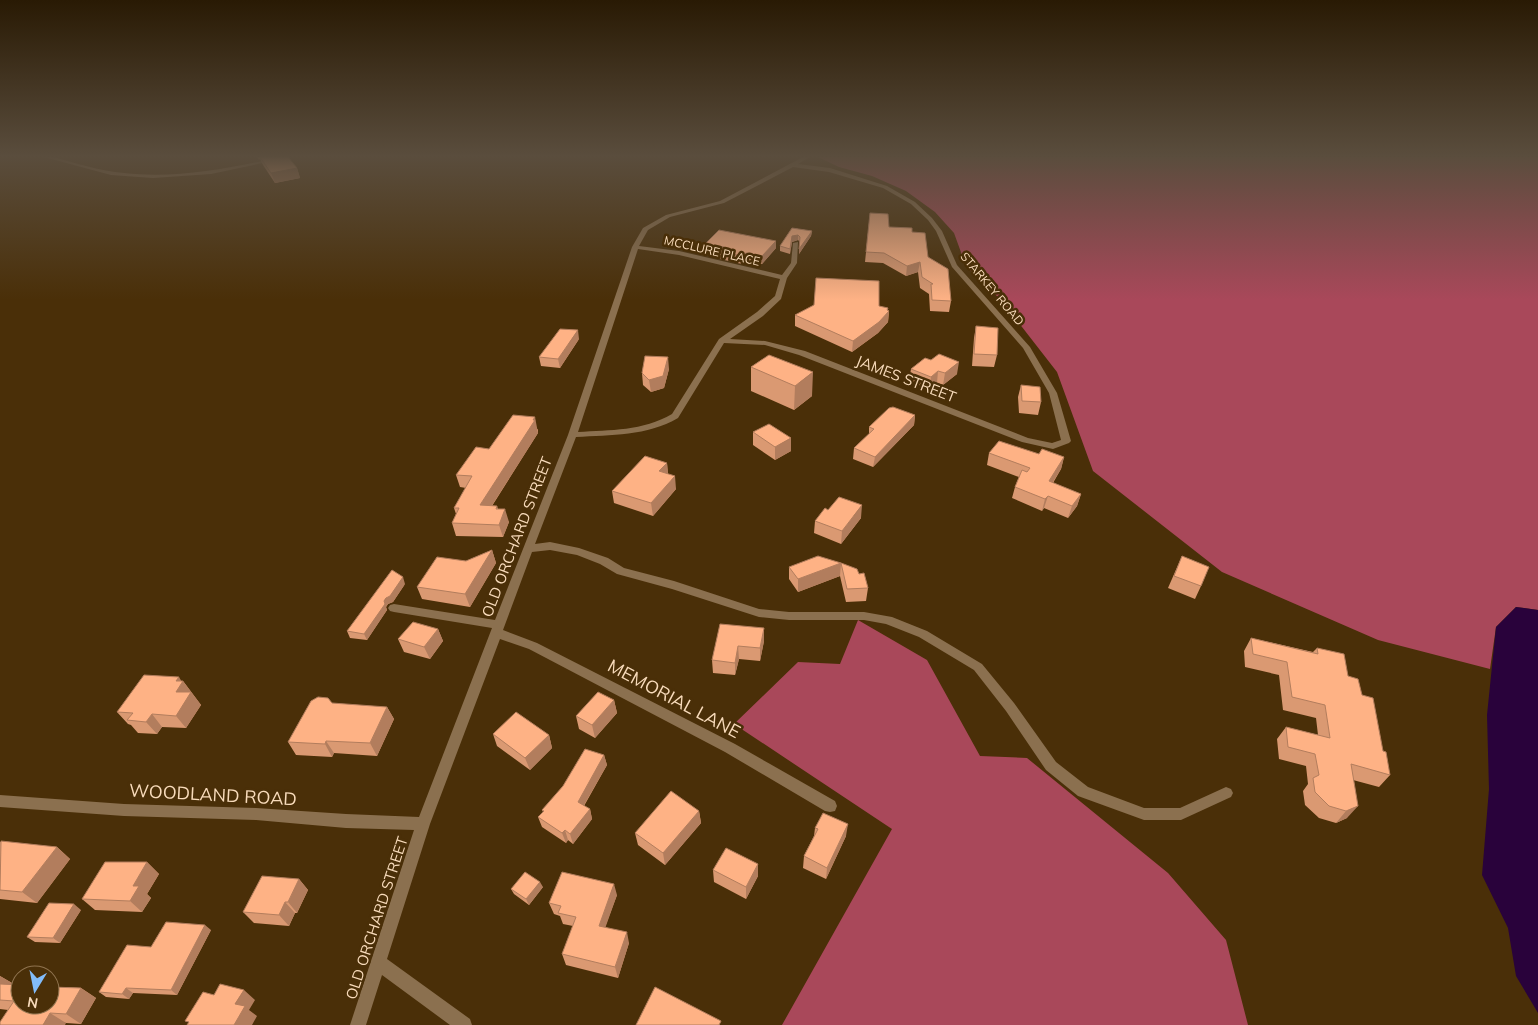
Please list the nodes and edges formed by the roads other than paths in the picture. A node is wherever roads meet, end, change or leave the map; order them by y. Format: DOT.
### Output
graph roads {
  1 [pos="711,205"];
  2 [pos="915,205"];
  3 [pos="796,243"];
  4 [pos="635,247"];
  5 [pos="784,278"];
  6 [pos="722,340"];
  7 [pos="1064,428"];
  8 [pos="572,435"];
  9 [pos="529,549"];
  10 [pos="394,608"];
  11 [pos="498,629"];
  12 [pos="1226,793"];
  13 [pos="0,801"];
  14 [pos="830,806"];
  15 [pos="424,824"];
  16 [pos="378,962"];
  17 [pos="358,1025"];
  18 [pos="464,1025"];
  1 -- 4 [label="street, OLD ORCHARD STREET"];
  2 -- 7 [label="street, STARKEY ROAD"];
  3 -- 5 [label="street"];
  4 -- 5 [label="street, MCCLURE PLACE"];
  4 -- 8 [label="street, OLD ORCHARD STREET"];
  5 -- 6 [label="street"];
  6 -- 7 [label="street, JAMES STREET"];
  6 -- 8 [label="street"];
  8 -- 9 [label="street, OLD ORCHARD STREET"];
  9 -- 11 [label="street, OLD ORCHARD STREET"];
  9 -- 12 [label="street"];
  10 -- 11 [label="street, MEMORIAL LANE"];
  11 -- 14 [label="street, MEMORIAL LANE"];
  11 -- 15 [label="street, OLD ORCHARD STREET"];
  13 -- 15 [label="street, WOODLAND ROAD"];
  15 -- 16 [label="street, OLD ORCHARD STREET"];
  16 -- 17 [label="street, OLD ORCHARD STREET"];
  16 -- 18 [label="street"];
}
